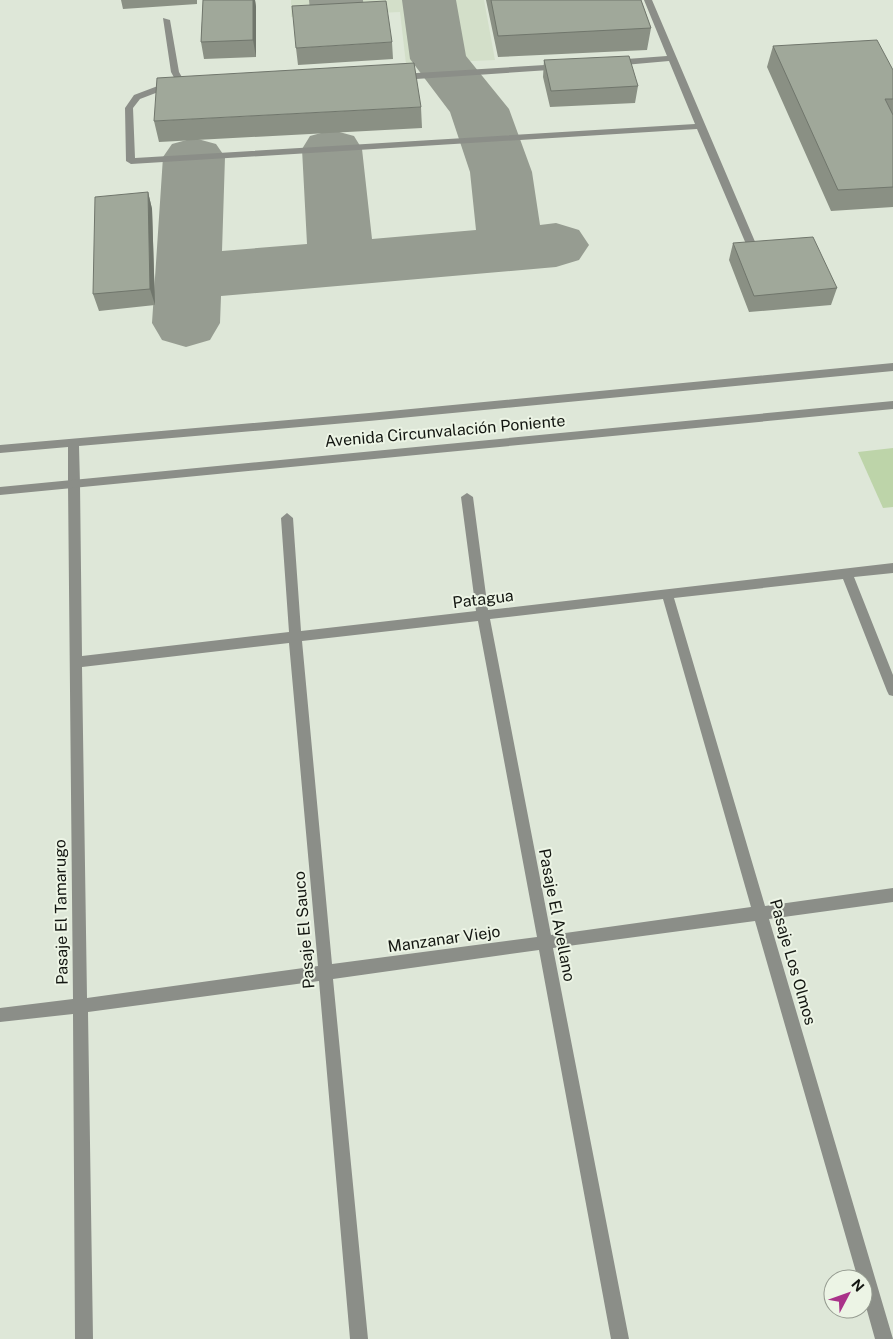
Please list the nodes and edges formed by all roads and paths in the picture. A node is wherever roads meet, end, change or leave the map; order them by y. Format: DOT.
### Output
graph roads {
  1 [pos="648,0"];
  2 [pos="166,20"];
  3 [pos="673,58"];
  4 [pos="605,63"];
  5 [pos="567,66"];
  6 [pos="392,77"];
  7 [pos="180,81"];
  8 [pos="199,85"];
  9 [pos="700,126"];
  10 [pos="751,244"];
  11 [pos="893,367"];
  12 [pos="893,405"];
  13 [pos="73,443"];
  14 [pos="0,449"];
  15 [pos="74,484"];
  16 [pos="0,492"];
  17 [pos="468,497"];
  18 [pos="287,518"];
  19 [pos="893,568"];
  20 [pos="847,574"];
  21 [pos="667,594"];
  22 [pos="483,615"];
  23 [pos="295,637"];
  24 [pos="76,662"];
  25 [pos="893,691"];
  26 [pos="893,895"];
  27 [pos="760,913"];
  28 [pos="545,943"];
  29 [pos="325,973"];
  30 [pos="80,1006"];
  31 [pos="0,1016"];
  32 [pos="84,1339"];
  33 [pos="359,1339"];
  34 [pos="620,1339"];
  35 [pos="884,1339"];
  1 -- 3 [label="street"];
  2 -- 7 [label="street"];
  3 -- 4 [label="street"];
  3 -- 9 [label="street"];
  5 -- 6 [label="street"];
  7 -- 8 [label="street"];
  7 -- 9 [label="street"];
  9 -- 10 [label="street"];
  11 -- 13 [label="street"];
  12 -- 15 [label="street, Avenida Circunvalación Poniente"];
  13 -- 14 [label="street"];
  13 -- 15 [label="street, Pasaje El Tamarugo"];
  15 -- 16 [label="street, Avenida Circunvalación Poniente"];
  15 -- 24 [label="street, Pasaje El Tamarugo"];
  17 -- 22 [label="street, Pasaje El Avellano"];
  18 -- 23 [label="street, Pasaje El Sauco"];
  19 -- 20 [label="street, Patagua"];
  20 -- 21 [label="street, Patagua"];
  20 -- 25 [label="street"];
  21 -- 22 [label="street, Patagua"];
  21 -- 27 [label="street, Pasaje Los Olmos"];
  22 -- 23 [label="street, Patagua"];
  22 -- 28 [label="street, Pasaje El Avellano"];
  23 -- 24 [label="street, Patagua"];
  23 -- 29 [label="street, Pasaje El Sauco"];
  24 -- 30 [label="street, Pasaje El Tamarugo"];
  26 -- 27 [label="street, Manzanar Viejo"];
  27 -- 28 [label="street, Manzanar Viejo"];
  27 -- 35 [label="street, Pasaje Los Olmos"];
  28 -- 29 [label="street, Manzanar Viejo"];
  28 -- 34 [label="street, Pasaje El Avellano"];
  29 -- 30 [label="street, Manzanar Viejo"];
  29 -- 33 [label="street, Pasaje El Sauco"];
  30 -- 31 [label="street, Manzanar Viejo"];
  30 -- 32 [label="street, Pasaje El Tamarugo"];
}
